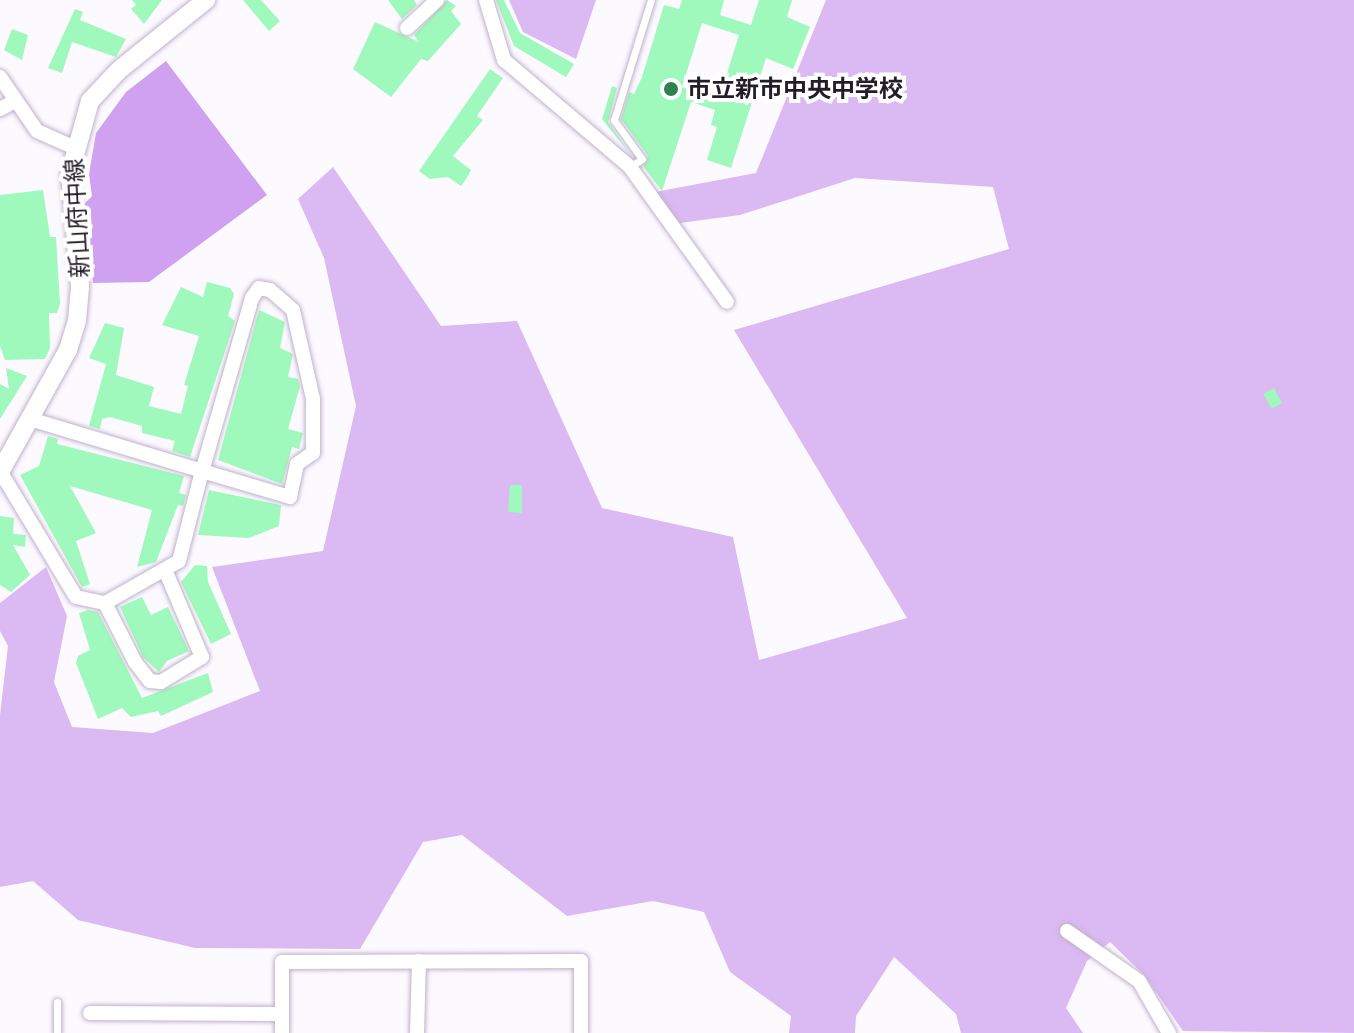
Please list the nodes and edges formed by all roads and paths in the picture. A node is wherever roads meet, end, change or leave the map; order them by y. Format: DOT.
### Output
graph roads {
  1 [pos="206,0"];
  2 [pos="437,0"];
  3 [pos="486,0"];
  4 [pos="651,0"];
  5 [pos="407,28"];
  6 [pos="0,77"];
  7 [pos="15,101"];
  8 [pos="0,109"];
  9 [pos="73,147"];
  10 [pos="630,167"];
  11 [pos="727,302"];
  12 [pos="30,419"];
  13 [pos="202,471"];
  14 [pos="0,472"];
  15 [pos="166,572"];
  16 [pos="105,603"];
  17 [pos="1067,931"];
  18 [pos="419,961"];
  19 [pos="57,1002"];
  20 [pos="90,1013"];
  21 [pos="282,1014"];
  22 [pos="57,1033"];
  23 [pos="282,1033"];
  24 [pos="417,1033"];
  25 [pos="581,1033"];
  26 [pos="1169,1033"];
  1 -- 9 [label="main road, 新山府中線"];
  2 -- 5 [label="street"];
  3 -- 10 [label="street"];
  4 -- 10 [label="lane"];
  6 -- 7 [label="street"];
  7 -- 8 [label="street"];
  7 -- 9 [label="street"];
  9 -- 12 [label="main road, 新山府中線"];
  10 -- 11 [label="street"];
  12 -- 13 [label="street"];
  12 -- 14 [label="main road, 新山府中線"];
  13 -- 13 [label="street"];
  13 -- 15 [label="street"];
  14 -- 16 [label="street"];
  15 -- 16 [label="street"];
  15 -- 16 [label="street"];
  17 -- 26 [label="street"];
  18 -- 21 [label="street"];
  18 -- 24 [label="street"];
  18 -- 25 [label="street"];
  19 -- 22 [label="lane"];
  20 -- 21 [label="street"];
  21 -- 23 [label="street"];
}
